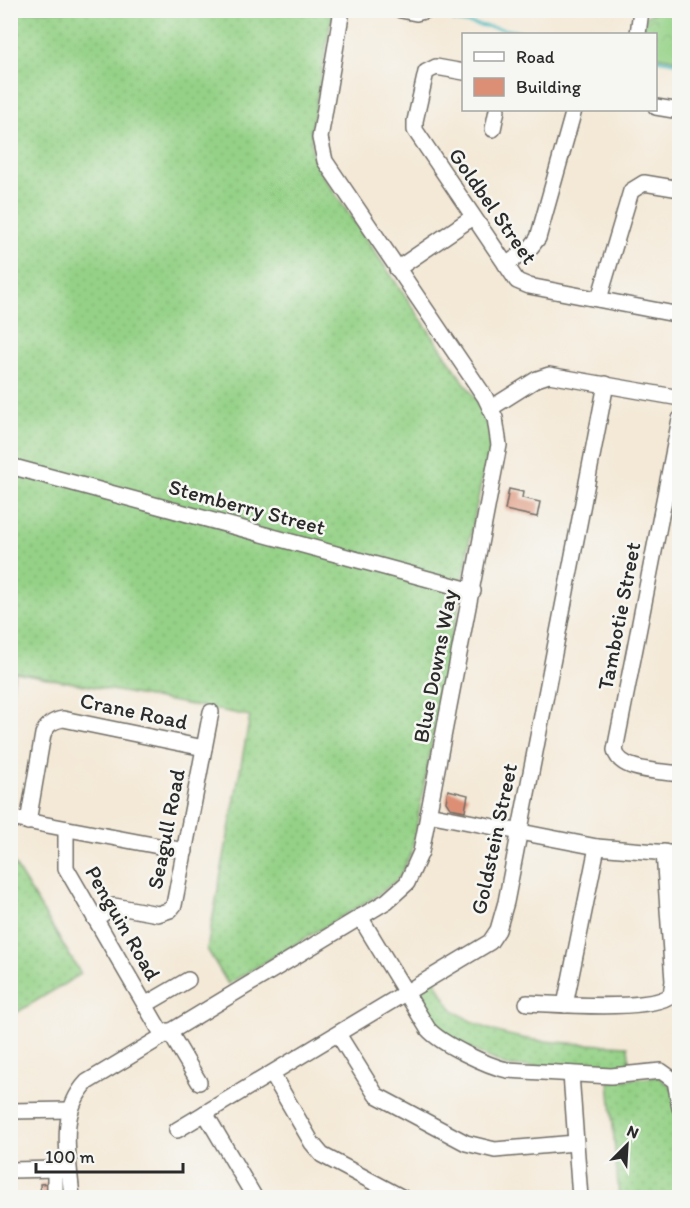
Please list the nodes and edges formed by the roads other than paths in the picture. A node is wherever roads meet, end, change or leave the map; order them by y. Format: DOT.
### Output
graph roads {
  1 [pos="342,10"];
  2 [pos="401,10"];
  3 [pos="427,10"];
  4 [pos="641,10"];
  5 [pos="638,33"];
  6 [pos="462,72"];
  7 [pos="657,107"];
  8 [pos="496,111"];
  9 [pos="574,111"];
  10 [pos="680,111"];
  11 [pos="493,129"];
  12 [pos="680,189"];
  13 [pos="473,217"];
  14 [pos="506,265"];
  15 [pos="398,269"];
  16 [pos="599,299"];
  17 [pos="678,310"];
  18 [pos="606,384"];
  19 [pos="680,398"];
  20 [pos="491,408"];
  21 [pos="680,419"];
  22 [pos="10,466"];
  23 [pos="674,482"];
  24 [pos="472,591"];
  25 [pos="211,712"];
  26 [pos="204,748"];
  27 [pos="680,774"];
  28 [pos="428,814"];
  29 [pos="10,818"];
  30 [pos="28,822"];
  31 [pos="66,829"];
  32 [pos="520,831"];
  33 [pos="597,847"];
  34 [pos="185,851"];
  35 [pos="672,853"];
  36 [pos="360,917"];
  37 [pos="95,919"];
  38 [pos="188,980"];
  39 [pos="407,993"];
  40 [pos="527,1003"];
  41 [pos="145,1005"];
  42 [pos="565,1005"];
  43 [pos="165,1032"];
  44 [pos="338,1034"];
  45 [pos="272,1074"];
  46 [pos="571,1074"];
  47 [pos="199,1082"];
  48 [pos="680,1108"];
  49 [pos="70,1110"];
  50 [pos="10,1111"];
  51 [pos="205,1113"];
  52 [pos="177,1130"];
  53 [pos="575,1143"];
  54 [pos="64,1168"];
  55 [pos="10,1170"];
  56 [pos="55,1197"];
  57 [pos="72,1197"];
  58 [pos="255,1197"];
  59 [pos="404,1197"];
  60 [pos="580,1197"];
  1 -- 15 [label="street, Blue Downs Way"];
  2 -- 3 [label="street"];
  4 -- 5 [label="street"];
  6 -- 13 [label="street, Goldbel Street"];
  7 -- 10 [label="street"];
  8 -- 11 [label="street"];
  9 -- 14 [label="street"];
  12 -- 16 [label="street"];
  13 -- 14 [label="street, Goldbel Street"];
  13 -- 15 [label="street"];
  14 -- 16 [label="street, Goldbel Street"];
  15 -- 20 [label="street, Blue Downs Way"];
  16 -- 17 [label="street, Goldbel Street"];
  18 -- 19 [label="street"];
  18 -- 20 [label="street"];
  18 -- 32 [label="street, Goldstein Street"];
  20 -- 24 [label="street, Blue Downs Way"];
  21 -- 23 [label="street, Tambotie Street"];
  22 -- 24 [label="street, Stemberry Street"];
  23 -- 27 [label="street, Tambotie Street"];
  24 -- 28 [label="street, Blue Downs Way"];
  25 -- 26 [label="street, Seagull Road"];
  26 -- 30 [label="street, Crane Road"];
  26 -- 34 [label="street, Seagull Road"];
  28 -- 32 [label="street"];
  28 -- 36 [label="street, Blue Downs Way"];
  29 -- 30 [label="street"];
  30 -- 31 [label="street"];
  31 -- 34 [label="street"];
  31 -- 37 [label="street, Penguin Road"];
  32 -- 33 [label="street"];
  32 -- 39 [label="street, Goldstein Street"];
  33 -- 35 [label="street"];
  33 -- 42 [label="street"];
  34 -- 37 [label="street, Seagull Road"];
  35 -- 42 [label="street"];
  36 -- 39 [label="street"];
  36 -- 43 [label="street, Blue Downs Way"];
  37 -- 41 [label="street, Penguin Road"];
  38 -- 41 [label="street"];
  39 -- 44 [label="street, Goldstein Street"];
  39 -- 46 [label="street"];
  40 -- 42 [label="street"];
  41 -- 43 [label="street, Penguin Road"];
  43 -- 47 [label="street, Penguin Road"];
  43 -- 49 [label="street, Blue Downs Way"];
  44 -- 45 [label="street, Goldstein Street"];
  44 -- 53 [label="street"];
  45 -- 51 [label="street, Goldstein Street"];
  45 -- 59 [label="street"];
  46 -- 48 [label="street"];
  46 -- 53 [label="street"];
  49 -- 50 [label="street"];
  49 -- 54 [label="street, Blue Downs Way"];
  51 -- 52 [label="street, Goldstein Street"];
  51 -- 58 [label="street"];
  53 -- 60 [label="street"];
  54 -- 55 [label="street"];
  54 -- 56 [label="street"];
  54 -- 57 [label="street, Blue Downs Way"];
}
